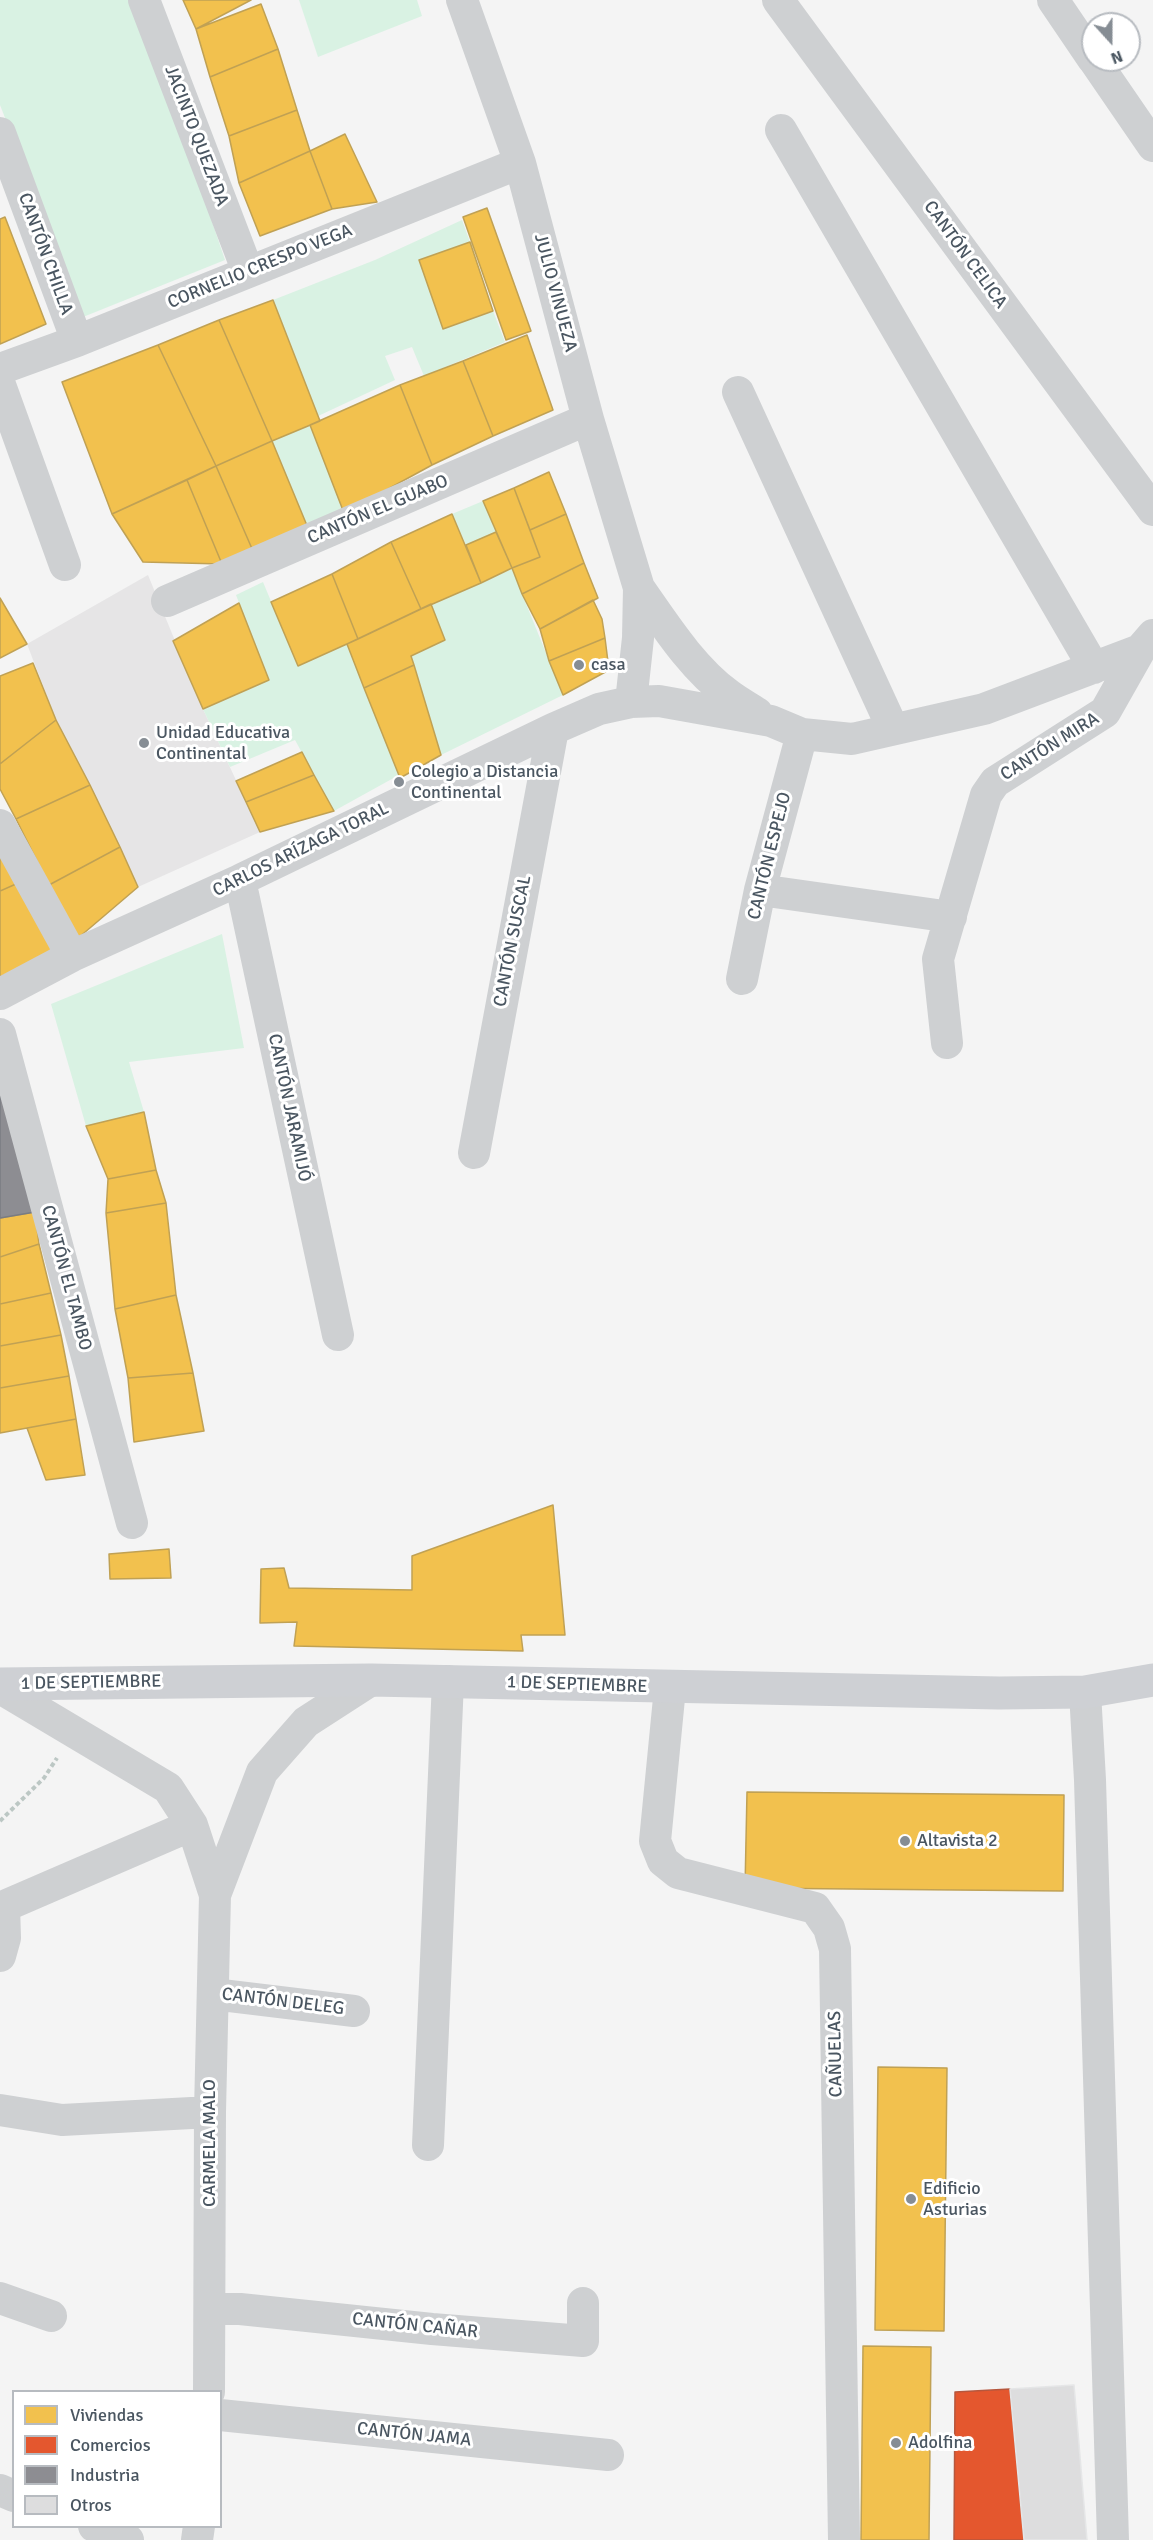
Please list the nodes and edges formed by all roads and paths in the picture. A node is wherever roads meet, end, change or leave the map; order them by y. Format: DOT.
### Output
graph roads {
  1 [pos="144,0"];
  2 [pos="462,0"];
  3 [pos="778,0"];
  4 [pos="1053,0"];
  5 [pos="1081,40"];
  6 [pos="1103,72"];
  7 [pos="781,130"];
  8 [pos="0,133"];
  9 [pos="1153,146"];
  10 [pos="520,163"];
  11 [pos="248,272"];
  12 [pos="77,341"];
  13 [pos="0,369"];
  14 [pos="0,385"];
  15 [pos="738,392"];
  16 [pos="588,419"];
  17 [pos="1153,510"];
  18 [pos="65,565"];
  19 [pos="639,588"];
  20 [pos="167,601"];
  21 [pos="1147,643"];
  22 [pos="1094,668"];
  23 [pos="631,702"];
  24 [pos="771,722"];
  25 [pos="553,729"];
  26 [pos="893,729"];
  27 [pos="802,734"];
  28 [pos="0,825"];
  29 [pos="240,880"];
  30 [pos="760,890"];
  31 [pos="951,917"];
  32 [pos="72,956"];
  33 [pos="742,979"];
  34 [pos="0,994"];
  35 [pos="0,1034"];
  36 [pos="947,1043"];
  37 [pos="474,1154"];
  38 [pos="338,1335"];
  39 [pos="132,1523"];
  40 [pos="371,1680"];
  41 [pos="1153,1680"];
  42 [pos="448,1681"];
  43 [pos="0,1686"];
  44 [pos="670,1688"];
  45 [pos="1085,1692"];
  46 [pos="73,1732"];
  47 [pos="0,1821"];
  48 [pos="192,1825"];
  49 [pos="215,1895"];
  50 [pos="2,1907"];
  51 [pos="0,1956"];
  52 [pos="213,1994"];
  53 [pos="354,2011"];
  54 [pos="0,2110"];
  55 [pos="210,2112"];
  56 [pos="428,2145"];
  57 [pos="0,2298"];
  58 [pos="583,2303"];
  59 [pos="210,2309"];
  60 [pos="51,2316"];
  61 [pos="210,2390"];
  62 [pos="222,2415"];
  63 [pos="608,2455"];
  64 [pos="99,2528"];
  65 [pos="129,2540"];
  66 [pos="844,2540"];
  67 [pos="1113,2540"];
  1 -- 11 [label="street, JACINTO QUEZADA"];
  2 -- 10 [label="street, JULIO VINUEZA"];
  3 -- 17 [label="street, CANTÓN CELICA"];
  4 -- 5 [label="street"];
  6 -- 9 [label="street"];
  7 -- 22 [label="street"];
  8 -- 12 [label="street, CANTÓN CHILLA"];
  10 -- 11 [label="street, CORNELIO CRESPO VEGA"];
  10 -- 16 [label="street, JULIO VINUEZA"];
  11 -- 12 [label="street, CORNELIO CRESPO VEGA"];
  12 -- 13 [label="street, CORNELIO CRESPO VEGA"];
  14 -- 18 [label="street"];
  15 -- 26 [label="street"];
  16 -- 19 [label="street, JULIO VINUEZA"];
  16 -- 20 [label="street, CANTÓN EL GUABO"];
  19 -- 23 [label="street, JULIO VINUEZA"];
  19 -- 24 [label="street, JULIO VINUEZA"];
  21 -- 22 [label="street, CARLOS ARÍZAGA TORAL"];
  21 -- 31 [label="street, CANTÓN MIRA"];
  22 -- 26 [label="street, CARLOS ARÍZAGA TORAL"];
  23 -- 24 [label="street, CARLOS ARÍZAGA TORAL"];
  23 -- 25 [label="street, CARLOS ARÍZAGA TORAL"];
  24 -- 27 [label="street, CARLOS ARÍZAGA TORAL"];
  25 -- 29 [label="street, CARLOS ARÍZAGA TORAL"];
  25 -- 37 [label="street, CANTÓN SUSCAL"];
  26 -- 27 [label="street, CARLOS ARÍZAGA TORAL"];
  27 -- 30 [label="street, CANTÓN ESPEJO"];
  28 -- 32 [label="street"];
  29 -- 32 [label="street, CARLOS ARÍZAGA TORAL"];
  29 -- 38 [label="street, CANTÓN JARAMIJÓ"];
  30 -- 31 [label="street"];
  30 -- 33 [label="street, CANTÓN ESPEJO"];
  31 -- 36 [label="street, CANTÓN MIRA"];
  32 -- 34 [label="street, CARLOS ARÍZAGA TORAL"];
  35 -- 39 [label="street, CANTÓN EL TAMBO"];
  40 -- 42 [label="street, 1 DE SEPTIEMBRE"];
  40 -- 43 [label="street, 1 DE SEPTIEMBRE"];
  40 -- 49 [label="street, CARMELA MALO"];
  41 -- 45 [label="street, 1 DE SEPTIEMBRE"];
  42 -- 44 [label="street, 1 DE SEPTIEMBRE"];
  42 -- 56 [label="street"];
  43 -- 46 [label="street, CARMELA MALO"];
  44 -- 45 [label="street, 1 DE SEPTIEMBRE"];
  44 -- 66 [label="street, CAÑUELAS"];
  45 -- 67 [label="street"];
  46 -- 47 [label="path"];
  46 -- 48 [label="street, CARMELA MALO"];
  48 -- 49 [label="street, CARMELA MALO"];
  48 -- 50 [label="street"];
  49 -- 52 [label="street, CARMELA MALO"];
  50 -- 51 [label="street"];
  52 -- 53 [label="street, CANTÓN DELEG"];
  52 -- 55 [label="street, CARMELA MALO"];
  54 -- 55 [label="street"];
  55 -- 59 [label="street, CARMELA MALO"];
  57 -- 60 [label="street"];
  58 -- 59 [label="street, CANTÓN CAÑAR"];
  59 -- 61 [label="street, CARMELA MALO"];
  62 -- 63 [label="street, CANTÓN JAMA"];
  64 -- 65 [label="street"];
}
